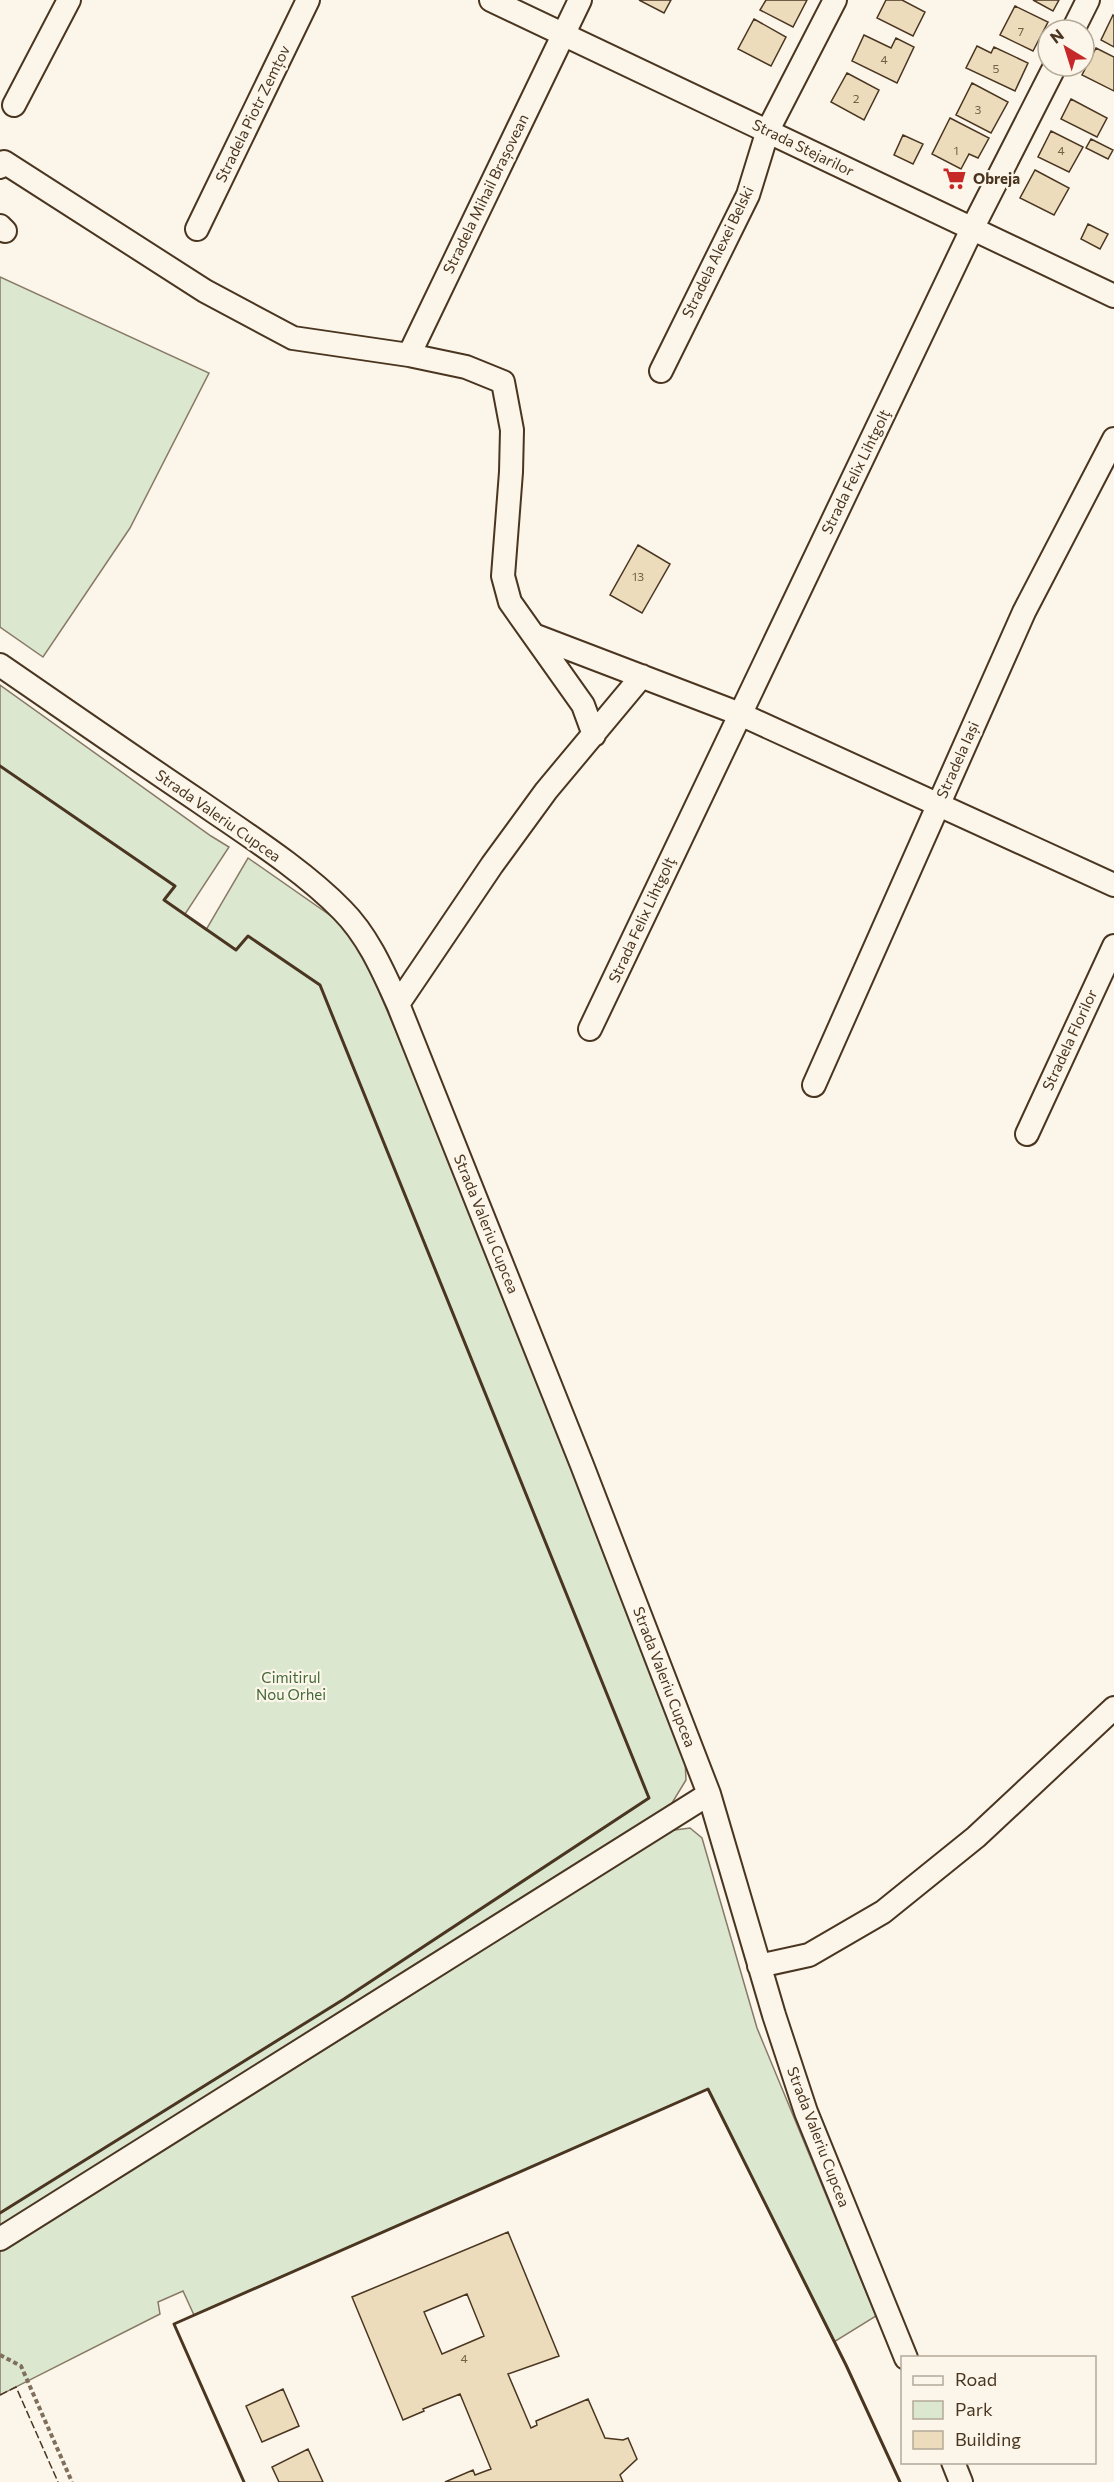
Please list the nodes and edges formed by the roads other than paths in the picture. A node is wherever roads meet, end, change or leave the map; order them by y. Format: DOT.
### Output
graph roads {
  1 [pos="69,0"];
  2 [pos="308,0"];
  3 [pos="491,0"];
  4 [pos="580,0"];
  5 [pos="836,0"];
  6 [pos="1088,0"];
  7 [pos="1079,18"];
  8 [pos="563,33"];
  9 [pos="1048,78"];
  10 [pos="15,105"];
  11 [pos="768,130"];
  12 [pos="0,167"];
  13 [pos="197,229"];
  14 [pos="972,230"];
  15 [pos="1114,296"];
  16 [pos="409,355"];
  17 [pos="661,371"];
  18 [pos="1114,439"];
  19 [pos="536,636"];
  20 [pos="0,665"];
  21 [pos="642,676"];
  22 [pos="740,714"];
  23 [pos="594,735"];
  24 [pos="939,804"];
  25 [pos="1114,885"];
  26 [pos="1114,946"];
  27 [pos="398,1004"];
  28 [pos="591,1029"];
  29 [pos="814,1085"];
  30 [pos="1027,1134"];
  31 [pos="1114,1708"];
  32 [pos="709,1794"];
  33 [pos="759,1966"];
  34 [pos="0,2239"];
  35 [pos="905,2356"];
  36 [pos="953,2464"];
  37 [pos="961,2482"];
  1 -- 10 [label="street"];
  2 -- 13 [label="street, Stradela Piotr Zemțov"];
  3 -- 8 [label="street, Strada Stejarilor"];
  4 -- 8 [label="street, Stradela Mihail Brașovean"];
  5 -- 11 [label="street, Stradela Alexei Belski"];
  6 -- 7 [label="street"];
  8 -- 11 [label="street, Strada Stejarilor"];
  8 -- 16 [label="street, Stradela Mihail Brașovean"];
  9 -- 14 [label="street, Strada Felix Lihtgolţ"];
  11 -- 14 [label="street, Strada Stejarilor"];
  11 -- 17 [label="street, Stradela Alexei Belski"];
  12 -- 16 [label="street"];
  14 -- 15 [label="street, Strada Stejarilor"];
  14 -- 22 [label="street, Strada Felix Lihtgolţ"];
  16 -- 19 [label="street"];
  18 -- 24 [label="street, Stradela Iași"];
  19 -- 21 [label="street"];
  19 -- 23 [label="street"];
  20 -- 27 [label="street, Strada Valeriu Cupcea"];
  21 -- 22 [label="street"];
  21 -- 23 [label="street"];
  22 -- 24 [label="street"];
  22 -- 28 [label="street, Strada Felix Lihtgolţ"];
  23 -- 27 [label="street"];
  24 -- 25 [label="street"];
  24 -- 29 [label="street, Stradela Iași"];
  26 -- 30 [label="street, Stradela Florilor"];
  27 -- 32 [label="street, Strada Valeriu Cupcea"];
  31 -- 33 [label="street"];
  32 -- 33 [label="street, Strada Valeriu Cupcea"];
  32 -- 34 [label="street"];
  33 -- 35 [label="street, Strada Valeriu Cupcea"];
  36 -- 37 [label="street"];
}
